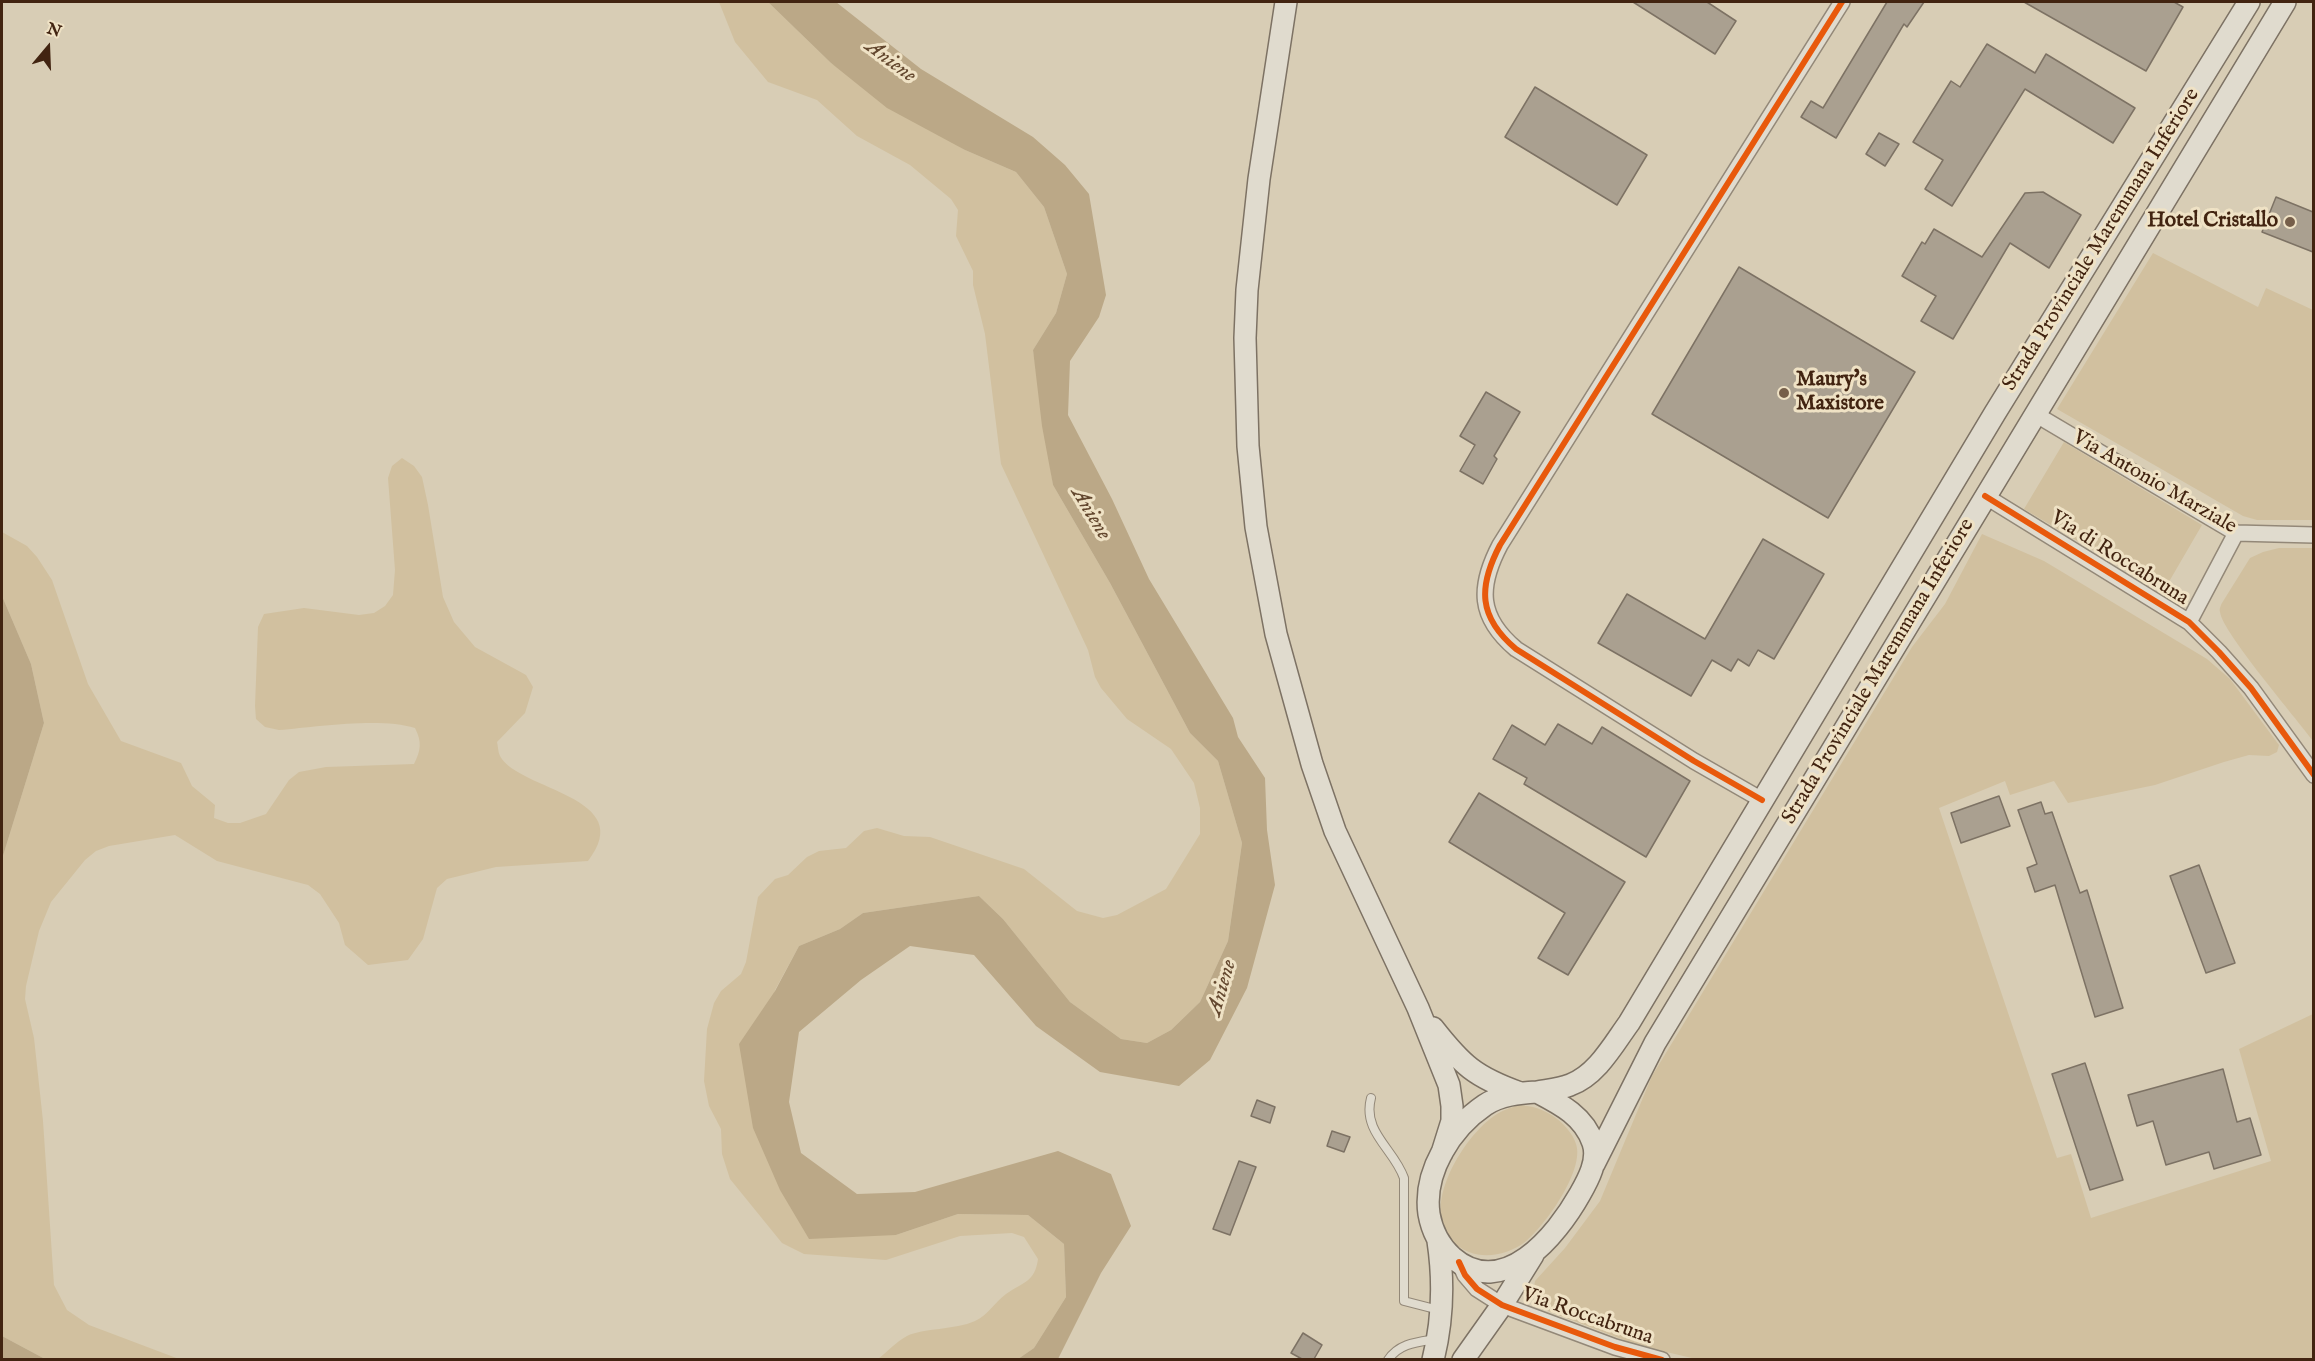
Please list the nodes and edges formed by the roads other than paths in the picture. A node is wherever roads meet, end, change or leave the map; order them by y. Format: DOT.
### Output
graph roads {
  1 [pos="1286,2"];
  2 [pos="1842,2"];
  3 [pos="2249,2"];
  4 [pos="2285,2"];
  5 [pos="2035,414"];
  6 [pos="1985,496"];
  7 [pos="2236,533"];
  8 [pos="2313,534"];
  9 [pos="2189,622"];
  10 [pos="2313,775"];
  11 [pos="1762,800"];
  12 [pos="1418,1008"];
  13 [pos="1528,1092"];
  14 [pos="1371,1098"];
  15 [pos="1442,1153"];
  16 [pos="1594,1164"];
  17 [pos="1438,1241"];
  18 [pos="1533,1255"];
  19 [pos="1459,1262"];
  20 [pos="1502,1305"];
  21 [pos="1441,1311"];
  22 [pos="1435,1349"];
  23 [pos="1388,1359"];
  24 [pos="1463,1359"];
  25 [pos="1662,1359"];
  1 -- 12 [label="main road"];
  2 -- 11 [label="street"];
  3 -- 11 [label="main road, Strada Provinciale Maremmana Inferiore"];
  4 -- 5 [label="main road, Strada Provinciale Maremmana Inferiore"];
  5 -- 6 [label="main road, Strada Provinciale Maremmana Inferiore"];
  5 -- 7 [label="street, Via Antonio Marziale"];
  6 -- 9 [label="street, Via di Roccabruna"];
  6 -- 16 [label="main road, Strada Provinciale Maremmana Inferiore"];
  7 -- 8 [label="street, Via Antonio Marziale"];
  7 -- 9 [label="street, Via di Roccabruna"];
  9 -- 10 [label="street, Via di Roccabruna"];
  11 -- 13 [label="main road, Strada Provinciale Maremmana Inferiore"];
  12 -- 13 [label="main road"];
  12 -- 15 [label="main road"];
  13 -- 15 [label="main road"];
  13 -- 16 [label="main road"];
  14 -- 21 [label="lane"];
  15 -- 17 [label="main road"];
  16 -- 18 [label="main road"];
  17 -- 19 [label="main road"];
  17 -- 21 [label="main road"];
  18 -- 19 [label="main road"];
  18 -- 20 [label="main road"];
  19 -- 20 [label="street, Via Roccabruna"];
  20 -- 24 [label="main road"];
  20 -- 25 [label="street, Via Roccabruna"];
  21 -- 22 [label="main road"];
  22 -- 23 [label="lane"];
}
